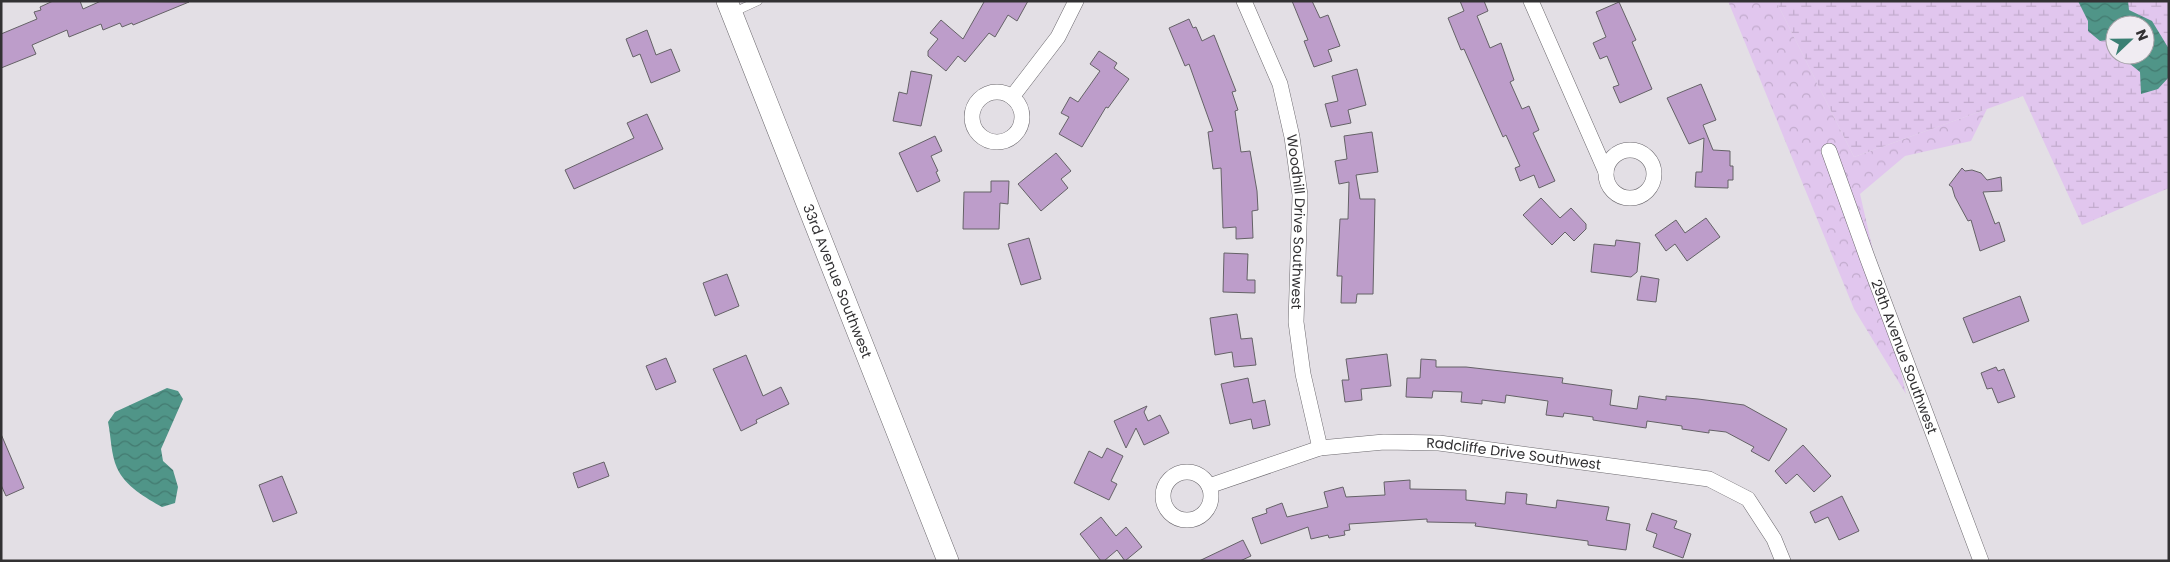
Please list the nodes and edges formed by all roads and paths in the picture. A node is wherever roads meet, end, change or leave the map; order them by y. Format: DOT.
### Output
graph roads {
  1 [pos="758,1"];
  2 [pos="1076,1"];
  3 [pos="1244,1"];
  4 [pos="1531,1"];
  5 [pos="730,7"];
  6 [pos="1012,97"];
  7 [pos="1830,151"];
  8 [pos="1606,172"];
  9 [pos="1320,448"];
  10 [pos="1209,486"];
  11 [pos="948,561"];
  12 [pos="1783,561"];
  13 [pos="1981,561"];
  1 -- 5 [label="lane"];
  2 -- 6 [label="street"];
  3 -- 9 [label="street, Woodhill Drive Southwest"];
  4 -- 8 [label="street"];
  5 -- 11 [label="street, 33rd Avenue Southwest"];
  7 -- 13 [label="street, 29th Avenue Southwest"];
  9 -- 10 [label="street, Radcliffe Drive Southwest"];
  9 -- 12 [label="street, Radcliffe Drive Southwest"];
}
